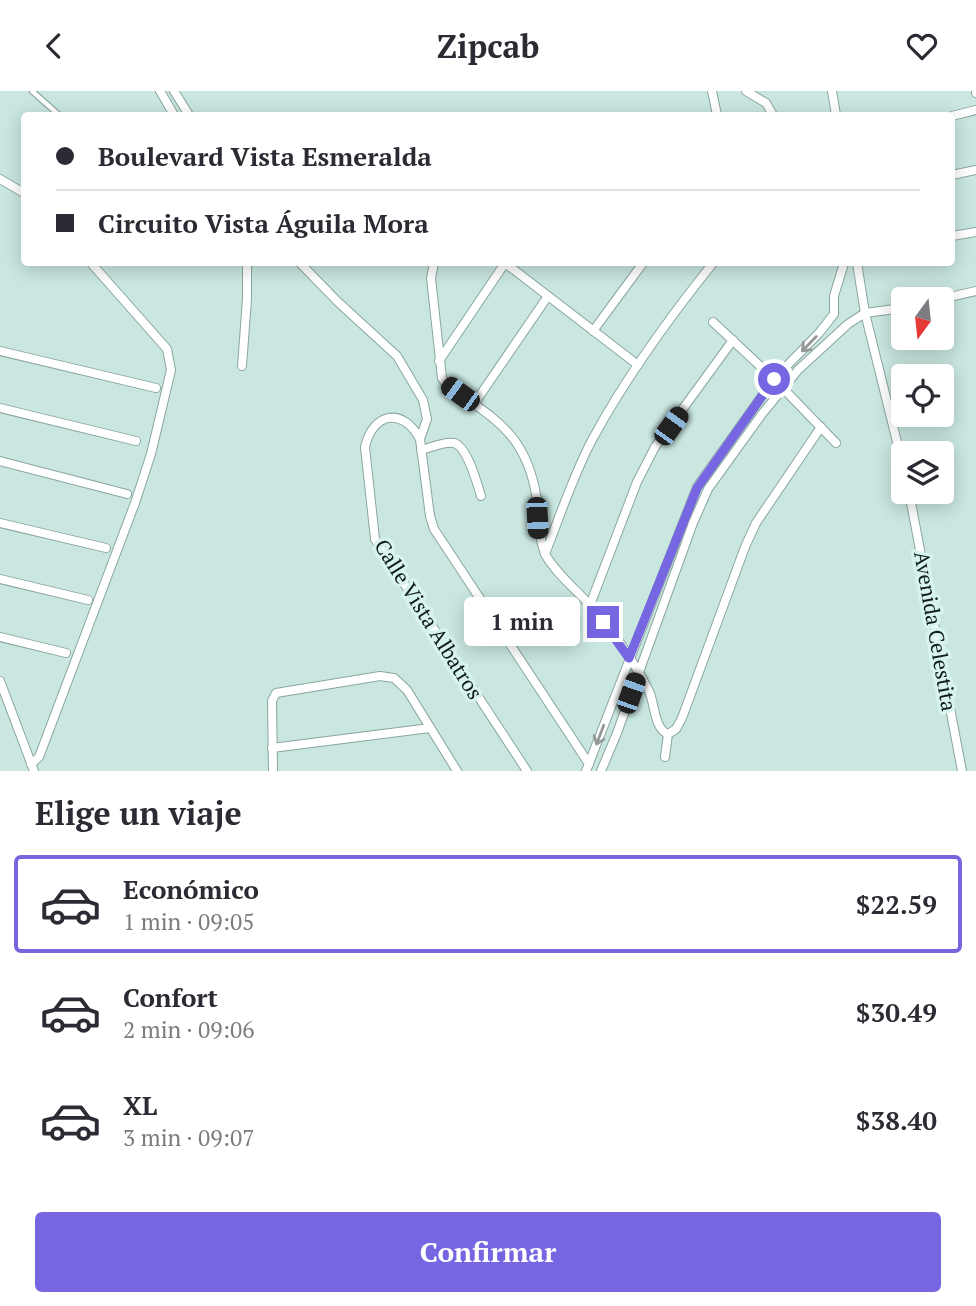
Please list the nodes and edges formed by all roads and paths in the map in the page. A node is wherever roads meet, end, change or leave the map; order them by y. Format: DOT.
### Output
graph roads {
  1 [pos="33,91"];
  2 [pos="160,91"];
  3 [pos="174,91"];
  4 [pos="712,91"];
  5 [pos="746,91"];
  6 [pos="832,91"];
  7 [pos="976,110"];
  8 [pos="56,112"];
  9 [pos="172,112"];
  10 [pos="187,112"];
  11 [pos="716,112"];
  12 [pos="771,112"];
  13 [pos="836,112"];
  14 [pos="955,115"];
  15 [pos="976,170"];
  16 [pos="955,174"];
  17 [pos="0,179"];
  18 [pos="21,191"];
  19 [pos="976,232"];
  20 [pos="955,236"];
  21 [pos="94,266"];
  22 [pos="247,266"];
  23 [pos="303,266"];
  24 [pos="433,266"];
  25 [pos="503,266"];
  26 [pos="509,266"];
  27 [pos="641,266"];
  28 [pos="711,266"];
  29 [pos="843,266"];
  30 [pos="857,266"];
  31 [pos="976,291"];
  32 [pos="548,296"];
  33 [pos="954,296"];
  34 [pos="891,310"];
  35 [pos="865,313"];
  36 [pos="834,314"];
  37 [pos="713,322"];
  38 [pos="848,324"];
  39 [pos="593,331"];
  40 [pos="733,340"];
  41 [pos="0,351"];
  42 [pos="439,361"];
  43 [pos="242,366"];
  44 [pos="638,366"];
  45 [pos="774,379"];
  46 [pos="782,387"];
  47 [pos="156,388"];
  48 [pos="474,404"];
  49 [pos="0,408"];
  50 [pos="821,427"];
  51 [pos="419,439"];
  52 [pos="136,441"];
  53 [pos="897,441"];
  54 [pos="836,443"];
  55 [pos="421,450"];
  56 [pos="0,461"];
  57 [pos="127,494"];
  58 [pos="481,496"];
  59 [pos="911,504"];
  60 [pos="0,523"];
  61 [pos="106,548"];
  62 [pos="545,554"];
  63 [pos="0,579"];
  64 [pos="88,600"];
  65 [pos="590,605"];
  66 [pos="0,637"];
  67 [pos="66,653"];
  68 [pos="629,658"];
  69 [pos="638,673"];
  70 [pos="0,681"];
  71 [pos="430,728"];
  72 [pos="668,734"];
  73 [pos="272,748"];
  74 [pos="665,757"];
  75 [pos="32,767"];
  76 [pos="587,767"];
  77 [pos="601,770"];
  78 [pos="273,771"];
  79 [pos="457,771"];
  80 [pos="527,771"];
  81 [pos="962,771"];
  1 -- 8 [label="lane"];
  2 -- 9 [label="street"];
  3 -- 10 [label="street"];
  4 -- 11 [label="street"];
  5 -- 12 [label="street"];
  6 -- 13 [label="street"];
  7 -- 14 [label="street"];
  15 -- 16 [label="street"];
  17 -- 18 [label="street"];
  19 -- 20 [label="street"];
  21 -- 75 [label="street"];
  22 -- 43 [label="street"];
  23 -- 51 [label="street"];
  24 -- 42 [label="street"];
  25 -- 42 [label="street"];
  26 -- 32 [label="street"];
  27 -- 39 [label="street"];
  28 -- 44 [label="street"];
  29 -- 36 [label="street"];
  30 -- 35 [label="street"];
  31 -- 33 [label="street"];
  32 -- 39 [label="street"];
  32 -- 48 [label="street"];
  34 -- 35 [label="street"];
  35 -- 38 [label="street"];
  35 -- 53 [label="street"];
  36 -- 38 [label="street"];
  36 -- 45 [label="street, one-way"];
  37 -- 40 [label="street"];
  38 -- 46 [label="street"];
  39 -- 44 [label="street"];
  40 -- 45 [label="street"];
  40 -- 65 [label="street"];
  41 -- 47 [label="street"];
  42 -- 48 [label="street"];
  44 -- 62 [label="street"];
  45 -- 46 [label="street"];
  45 -- 68 [label="street"];
  46 -- 50 [label="street"];
  46 -- 69 [label="street"];
  48 -- 62 [label="street"];
  49 -- 52 [label="street"];
  50 -- 54 [label="street"];
  50 -- 72 [label="street"];
  51 -- 55 [label="street"];
  51 -- 80 [label="street, Calle Vista Albatros"];
  55 -- 58 [label="street"];
  55 -- 76 [label="street"];
  56 -- 57 [label="street"];
  59 -- 81 [label="street, Avenida Celestita"];
  60 -- 61 [label="street"];
  62 -- 65 [label="street"];
  63 -- 64 [label="street"];
  65 -- 68 [label="street"];
  66 -- 67 [label="street"];
  68 -- 69 [label="street"];
  68 -- 76 [label="street, one-way"];
  69 -- 72 [label="street"];
  69 -- 77 [label="street"];
  70 -- 75 [label="street"];
  71 -- 73 [label="street"];
  71 -- 73 [label="street"];
  71 -- 79 [label="street"];
  72 -- 74 [label="street"];
  73 -- 78 [label="street"];
}
